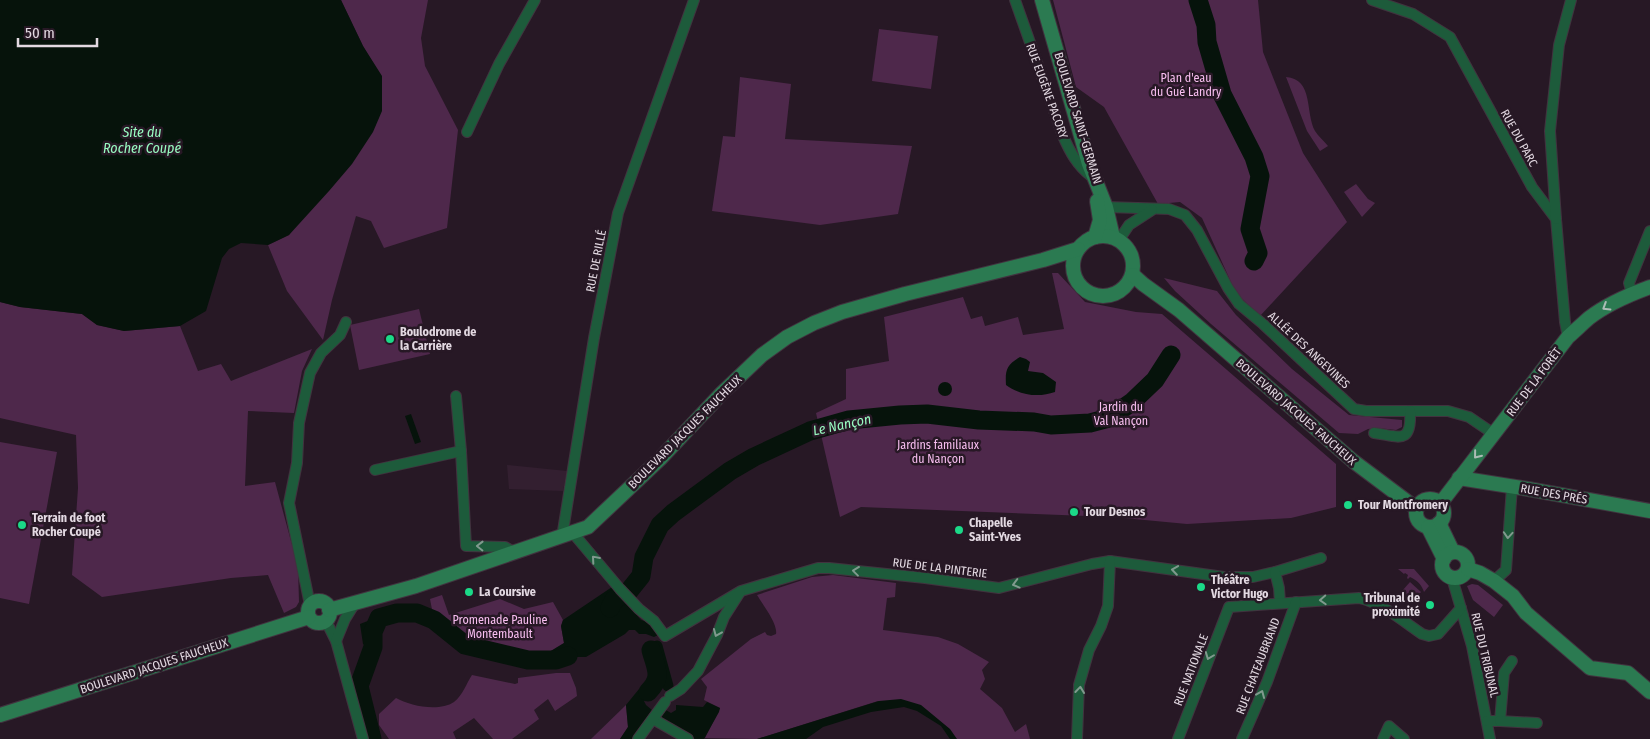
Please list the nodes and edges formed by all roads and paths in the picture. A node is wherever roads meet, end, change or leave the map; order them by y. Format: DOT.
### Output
graph roads {
  1 [pos="535,0"];
  2 [pos="694,0"];
  3 [pos="1015,0"];
  4 [pos="1042,0"];
  5 [pos="1372,0"];
  6 [pos="1571,0"];
  7 [pos="466,132"];
  8 [pos="1090,170"];
  9 [pos="1106,207"];
  10 [pos="1153,210"];
  11 [pos="1556,219"];
  12 [pos="1650,232"];
  13 [pos="1095,237"];
  14 [pos="1116,238"];
  15 [pos="1078,249"];
  16 [pos="1042,260"];
  17 [pos="1073,267"];
  18 [pos="1133,275"];
  19 [pos="1650,287"];
  20 [pos="1124,289"];
  21 [pos="1632,294"];
  22 [pos="1179,310"];
  23 [pos="346,322"];
  24 [pos="1568,337"];
  25 [pos="456,396"];
  26 [pos="1410,411"];
  27 [pos="1374,433"];
  28 [pos="1494,434"];
  29 [pos="461,451"];
  30 [pos="375,470"];
  31 [pos="1458,478"];
  32 [pos="1512,487"];
  33 [pos="1440,504"];
  34 [pos="1417,509"];
  35 [pos="1650,512"];
  36 [pos="1434,525"];
  37 [pos="568,535"];
  38 [pos="515,553"];
  39 [pos="1448,556"];
  40 [pos="1321,558"];
  41 [pos="1110,561"];
  42 [pos="1468,569"];
  43 [pos="1275,572"];
  44 [pos="1452,578"];
  45 [pos="1494,581"];
  46 [pos="741,591"];
  47 [pos="1296,602"];
  48 [pos="355,603"];
  49 [pos="1280,603"];
  50 [pos="1461,608"];
  51 [pos="309,611"];
  52 [pos="328,615"];
  53 [pos="336,640"];
  54 [pos="1512,661"];
  55 [pos="1650,692"];
  56 [pos="0,714"];
  57 [pos="654,719"];
  58 [pos="1487,721"];
  59 [pos="1500,721"];
  60 [pos="1537,723"];
  61 [pos="363,739"];
  62 [pos="638,739"];
  63 [pos="688,739"];
  64 [pos="1077,739"];
  65 [pos="1178,739"];
  66 [pos="1242,739"];
  67 [pos="1383,739"];
  68 [pos="1404,739"];
  69 [pos="1490,739"];
  1 -- 7 [label="street"];
  2 -- 37 [label="street, RUE DE RILLÉ"];
  3 -- 8 [label="street, RUE EUGÈNE PACORY"];
  4 -- 8 [label="main road, BOULEVARD SAINT-GERMAIN"];
  5 -- 11 [label="street, RUE DU PARC"];
  6 -- 11 [label="street"];
  8 -- 9 [label="main road, BOULEVARD SAINT-GERMAIN"];
  8 -- 13 [label="main road"];
  9 -- 10 [label="street, ALLÉE DES ANGEVINES"];
  9 -- 14 [label="main road, BOULEVARD SAINT-GERMAIN"];
  10 -- 14 [label="street"];
  10 -- 26 [label="street, ALLÉE DES ANGEVINES"];
  11 -- 24 [label="street"];
  12 -- 21 [label="street"];
  13 -- 14 [label="main road"];
  13 -- 15 [label="main road"];
  14 -- 18 [label="main road"];
  15 -- 16 [label="main road, BOULEVARD JACQUES FAUCHEUX"];
  15 -- 17 [label="main road"];
  16 -- 17 [label="main road, BOULEVARD JACQUES FAUCHEUX"];
  16 -- 37 [label="main road, BOULEVARD JACQUES FAUCHEUX"];
  17 -- 20 [label="main road"];
  18 -- 20 [label="main road"];
  18 -- 22 [label="main road, BOULEVARD JACQUES FAUCHEUX"];
  19 -- 21 [label="main road, RUE DE LA FORÊT"];
  20 -- 22 [label="main road, BOULEVARD JACQUES FAUCHEUX"];
  21 -- 24 [label="main road, RUE DE LA FORÊT, one-way"];
  22 -- 34 [label="main road, BOULEVARD JACQUES FAUCHEUX"];
  23 -- 51 [label="street"];
  24 -- 28 [label="main road, RUE DE LA FORÊT"];
  25 -- 29 [label="street"];
  26 -- 27 [label="street"];
  26 -- 28 [label="street, ALLÉE DES ANGEVINES"];
  28 -- 31 [label="main road, RUE DE LA FORÊT, one-way"];
  29 -- 30 [label="street"];
  38 -- 29 [label="street, one-way"];
  31 -- 32 [label="main road, RUE DES PRÉS"];
  31 -- 33 [label="main road, RUE DE LA FORÊT"];
  32 -- 35 [label="main road, RUE DES PRÉS"];
  32 -- 45 [label="street, one-way"];
  33 -- 34 [label="main road"];
  33 -- 36 [label="main road"];
  34 -- 36 [label="main road"];
  36 -- 39 [label="main road"];
  37 -- 38 [label="main road, BOULEVARD JACQUES FAUCHEUX"];
  46 -- 37 [label="street, RUE DE LA PINTERIE, one-way"];
  38 -- 48 [label="main road, BOULEVARD JACQUES FAUCHEUX"];
  39 -- 42 [label="main road"];
  39 -- 44 [label="main road"];
  40 -- 43 [label="street, RUE DE LA PINTERIE"];
  43 -- 41 [label="street, RUE DE LA PINTERIE, one-way"];
  41 -- 46 [label="street, RUE DE LA PINTERIE, one-way"];
  64 -- 41 [label="street, one-way"];
  42 -- 44 [label="main road"];
  42 -- 45 [label="main road"];
  43 -- 49 [label="street"];
  44 -- 50 [label="street, RUE DU TRIBUNAL"];
  45 -- 55 [label="main road"];
  46 -- 57 [label="street, one-way"];
  47 -- 49 [label="street"];
  50 -- 47 [label="street, one-way"];
  66 -- 47 [label="street, RUE CHATEAUBRIAND, one-way"];
  48 -- 52 [label="main road, BOULEVARD JACQUES FAUCHEUX"];
  48 -- 53 [label="street"];
  49 -- 65 [label="street, RUE NATIONALE, one-way"];
  50 -- 58 [label="street, RUE DU TRIBUNAL"];
  51 -- 52 [label="main road"];
  51 -- 56 [label="main road, BOULEVARD JACQUES FAUCHEUX"];
  52 -- 53 [label="street"];
  53 -- 61 [label="street"];
  54 -- 59 [label="street"];
  57 -- 62 [label="street"];
  57 -- 63 [label="street"];
  58 -- 59 [label="street"];
  58 -- 69 [label="street, RUE DU TRIBUNAL"];
  59 -- 60 [label="street"];
  67 -- 68 [label="street"];
}
